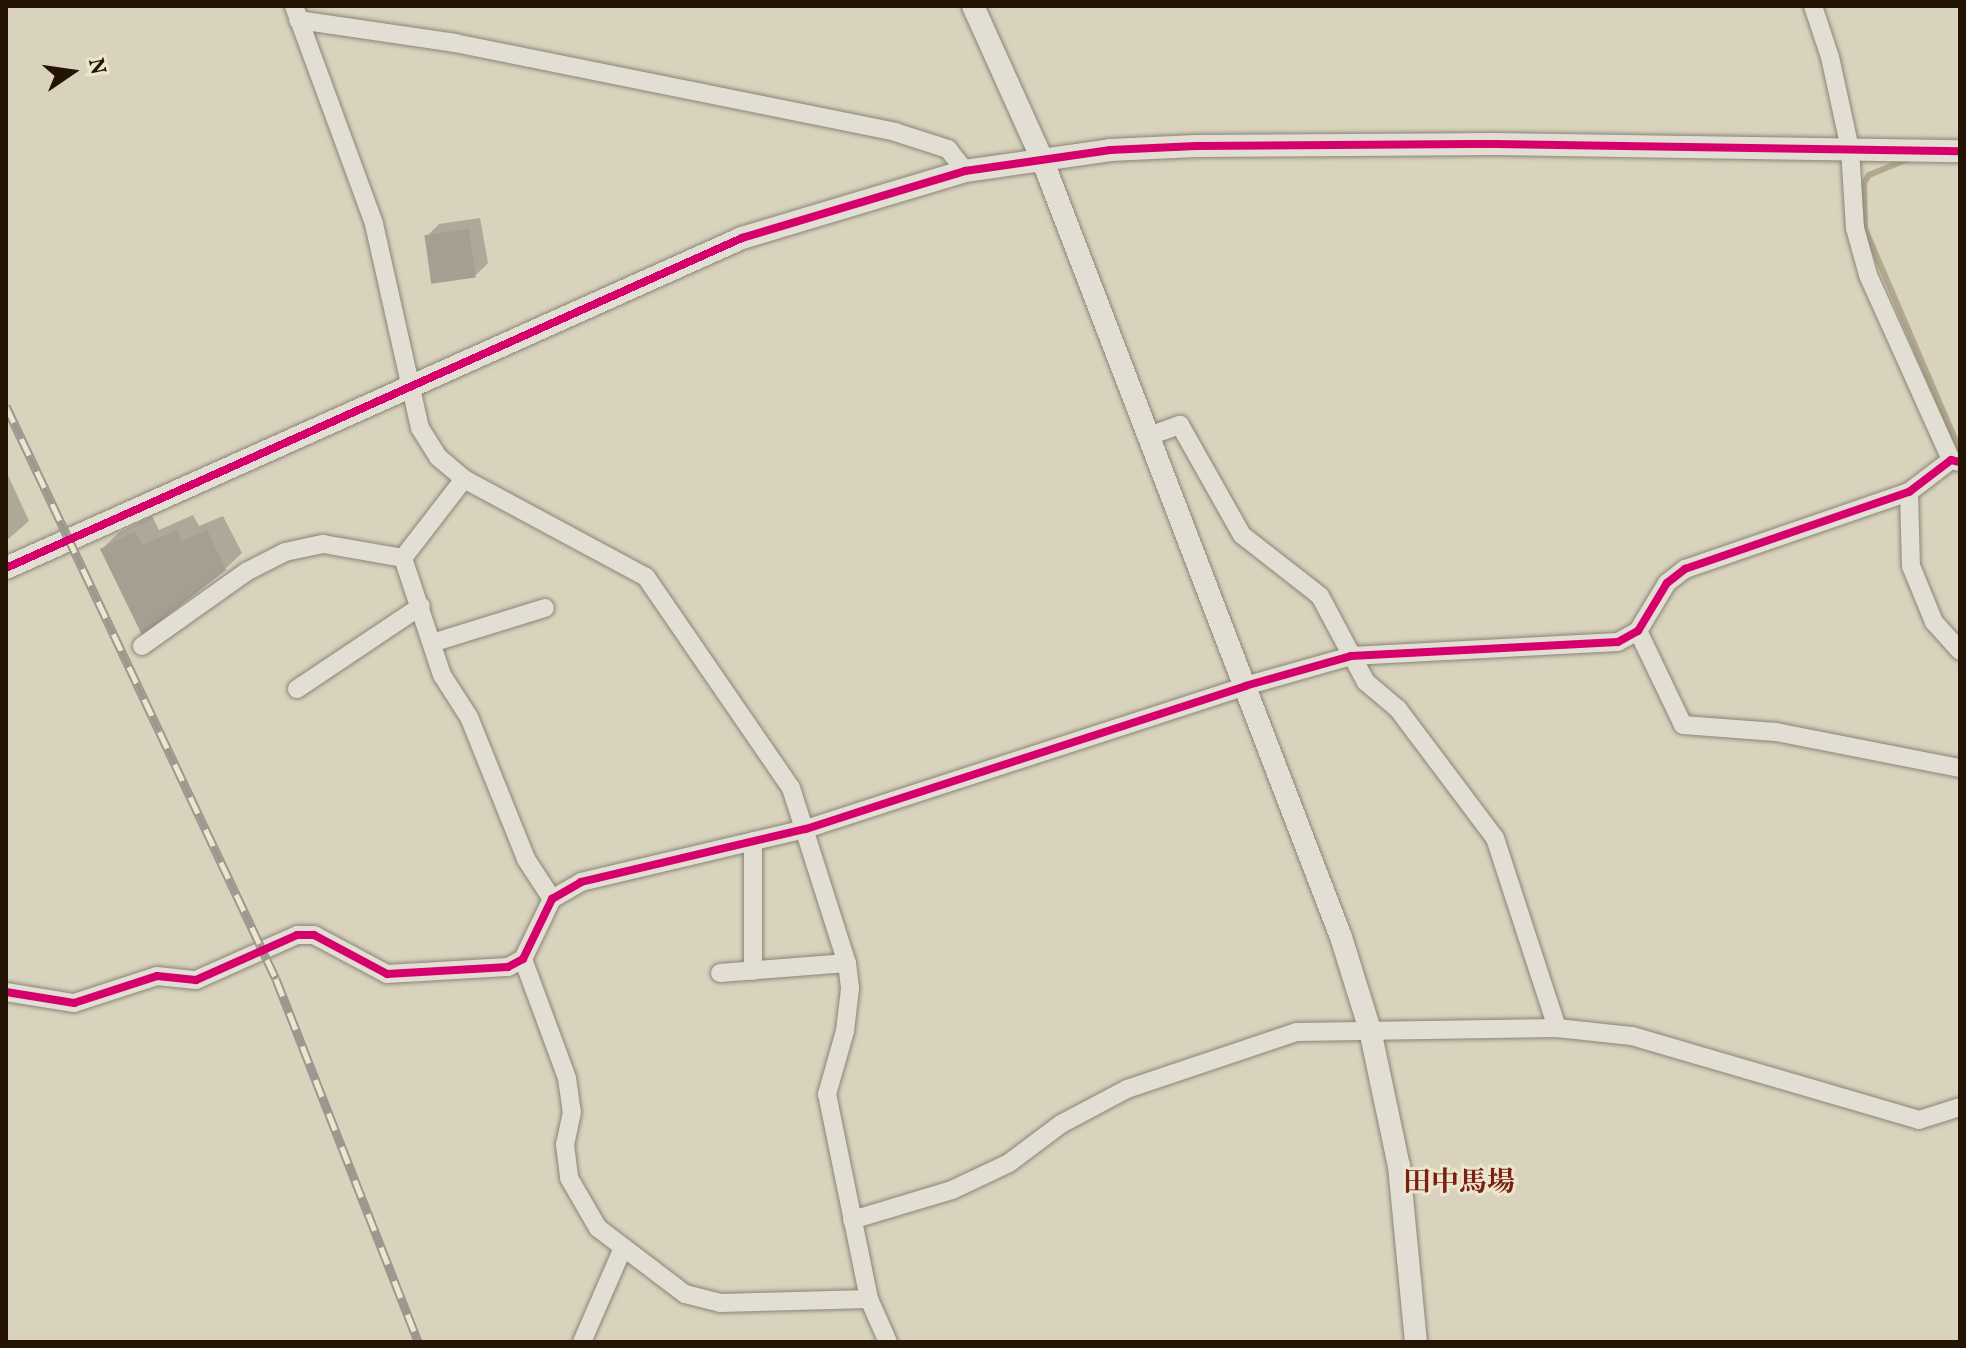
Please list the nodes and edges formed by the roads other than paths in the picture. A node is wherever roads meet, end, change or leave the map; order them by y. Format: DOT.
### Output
graph roads {
  1 [pos="973,6"];
  2 [pos="1813,6"];
  3 [pos="296,13"];
  4 [pos="1850,149"];
  5 [pos="1960,151"];
  6 [pos="1042,159"];
  7 [pos="965,171"];
  8 [pos="408,383"];
  9 [pos="1149,436"];
  10 [pos="1955,461"];
  11 [pos="464,479"];
  12 [pos="1909,492"];
  13 [pos="403,558"];
  14 [pos="6,568"];
  15 [pos="421,606"];
  16 [pos="545,608"];
  17 [pos="1638,631"];
  18 [pos="435,642"];
  19 [pos="142,646"];
  20 [pos="1960,651"];
  21 [pos="1351,656"];
  22 [pos="1245,686"];
  23 [pos="297,689"];
  24 [pos="1960,768"];
  25 [pos="806,829"];
  26 [pos="753,841"];
  27 [pos="552,899"];
  28 [pos="523,959"];
  29 [pos="847,963"];
  30 [pos="753,971"];
  31 [pos="720,973"];
  32 [pos="6,992"];
  33 [pos="1557,1028"];
  34 [pos="1370,1030"];
  35 [pos="1960,1107"];
  36 [pos="852,1220"];
  37 [pos="622,1250"];
  38 [pos="869,1299"];
  39 [pos="582,1342"];
  40 [pos="888,1342"];
  41 [pos="1416,1342"];
  1 -- 6 [label="street"];
  2 -- 4 [label="street"];
  3 -- 7 [label="street"];
  3 -- 8 [label="street"];
  4 -- 5 [label="street"];
  4 -- 6 [label="street"];
  4 -- 10 [label="street"];
  6 -- 7 [label="street"];
  6 -- 9 [label="street"];
  7 -- 8 [label="street"];
  8 -- 11 [label="street"];
  8 -- 14 [label="street"];
  9 -- 21 [label="street"];
  9 -- 22 [label="street"];
  10 -- 12 [label="street"];
  11 -- 13 [label="street"];
  11 -- 25 [label="street"];
  12 -- 17 [label="street"];
  12 -- 20 [label="street"];
  13 -- 15 [label="street"];
  13 -- 19 [label="street"];
  15 -- 18 [label="street"];
  15 -- 23 [label="street"];
  16 -- 18 [label="street"];
  17 -- 21 [label="street"];
  17 -- 24 [label="street"];
  18 -- 27 [label="street"];
  21 -- 22 [label="street"];
  21 -- 33 [label="street"];
  22 -- 25 [label="street"];
  22 -- 34 [label="street"];
  25 -- 26 [label="street"];
  25 -- 29 [label="street"];
  26 -- 27 [label="street"];
  26 -- 30 [label="street"];
  27 -- 28 [label="street"];
  28 -- 32 [label="street"];
  28 -- 37 [label="street"];
  29 -- 30 [label="street"];
  29 -- 36 [label="street"];
  30 -- 31 [label="street"];
  33 -- 34 [label="street"];
  33 -- 35 [label="street"];
  34 -- 36 [label="street"];
  34 -- 41 [label="street"];
  36 -- 38 [label="street"];
  37 -- 38 [label="street"];
  37 -- 39 [label="street"];
  38 -- 40 [label="street"];
}
